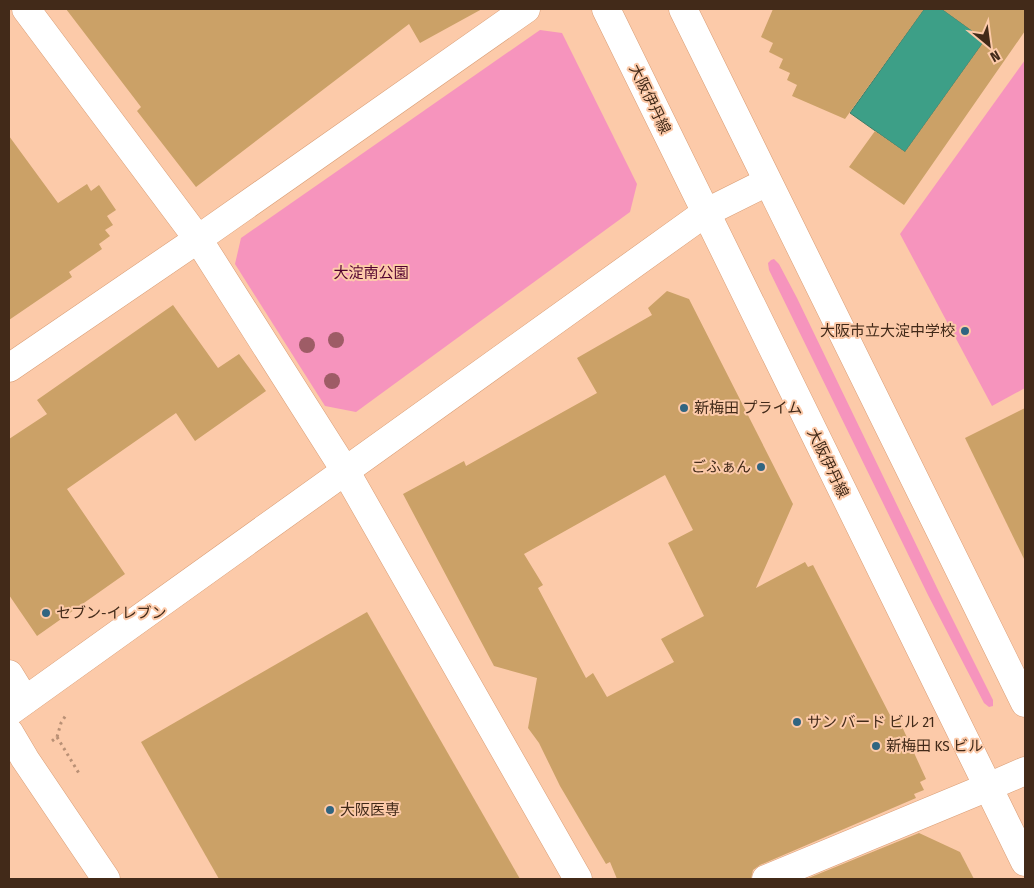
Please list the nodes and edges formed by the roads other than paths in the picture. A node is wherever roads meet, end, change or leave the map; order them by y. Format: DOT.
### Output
graph roads {
  1 [pos="26,9"];
  2 [pos="526,9"];
  3 [pos="606,9"];
  4 [pos="683,9"];
  5 [pos="767,182"];
  6 [pos="705,213"];
  7 [pos="198,239"];
  8 [pos="9,368"];
  9 [pos="346,472"];
  10 [pos="9,674"];
  11 [pos="1025,703"];
  12 [pos="17,706"];
  13 [pos="9,732"];
  14 [pos="1025,771"];
  15 [pos="988,787"];
  16 [pos="1025,862"];
  17 [pos="106,879"];
  18 [pos="578,879"];
  19 [pos="766,879"];
  1 -- 7 [label="street"];
  2 -- 7 [label="street"];
  3 -- 6 [label="street, 大阪伊丹線"];
  4 -- 5 [label="street"];
  5 -- 6 [label="street"];
  5 -- 11 [label="street"];
  6 -- 9 [label="street"];
  6 -- 15 [label="street, 大阪伊丹線"];
  7 -- 8 [label="street"];
  7 -- 9 [label="street"];
  9 -- 12 [label="street"];
  9 -- 18 [label="street"];
  10 -- 12 [label="street"];
  13 -- 17 [label="street"];
  14 -- 15 [label="street"];
  15 -- 16 [label="street, 大阪伊丹線"];
  15 -- 19 [label="street"];
}
